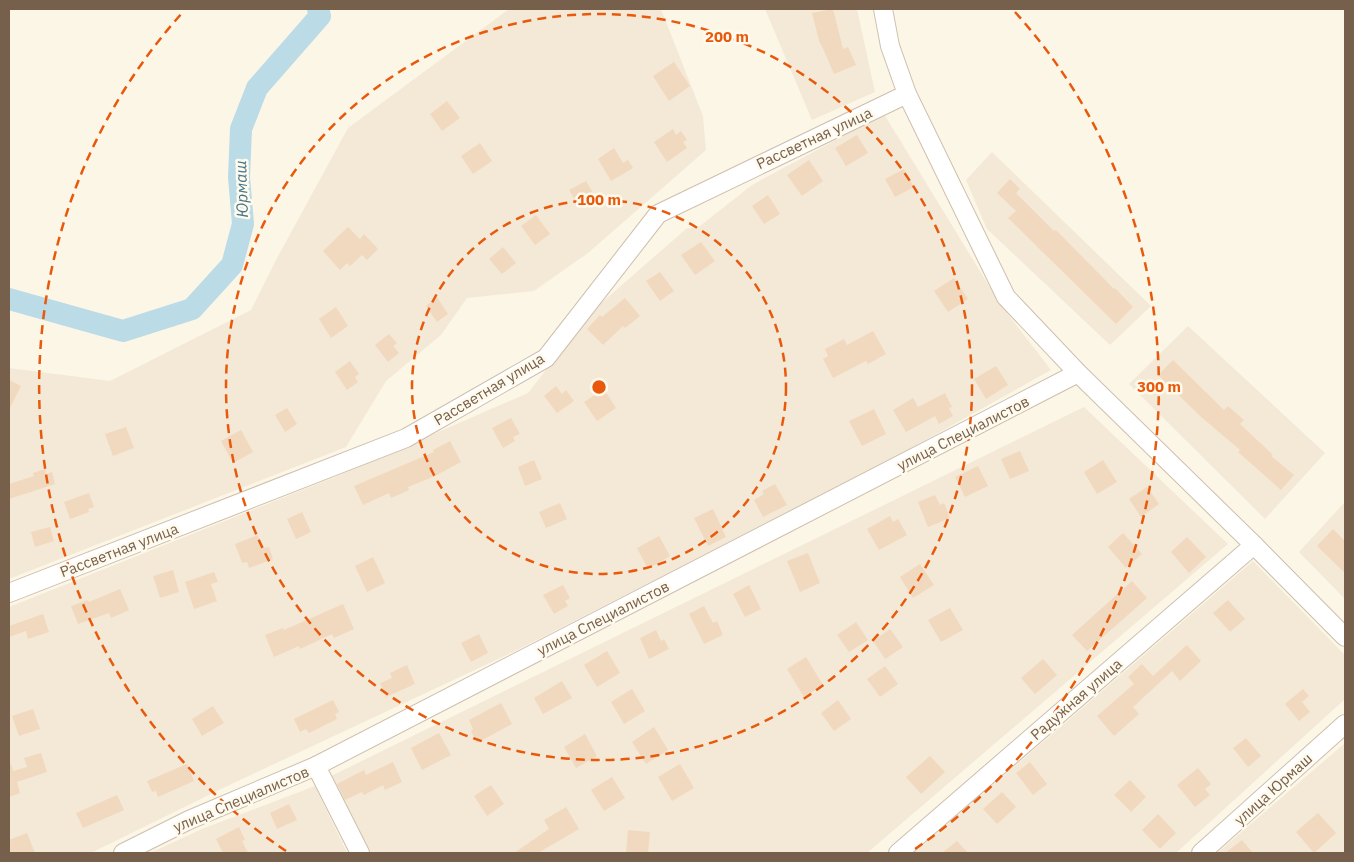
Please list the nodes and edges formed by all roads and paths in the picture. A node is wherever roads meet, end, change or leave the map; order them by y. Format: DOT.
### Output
graph roads {
  1 [pos="882,9"];
  2 [pos="907,94"];
  3 [pos="1078,373"];
  4 [pos="1254,545"];
  5 [pos="9,593"];
  6 [pos="1345,637"];
  7 [pos="1345,724"];
  8 [pos="316,766"];
  9 [pos="123,853"];
  10 [pos="360,853"];
  11 [pos="898,853"];
  12 [pos="1200,853"];
  1 -- 2 [label="street"];
  2 -- 3 [label="street"];
  2 -- 5 [label="street, Рассветная улица"];
  3 -- 4 [label="street"];
  3 -- 8 [label="street, улица Специалистов"];
  4 -- 6 [label="street"];
  4 -- 11 [label="street, Радужная улица"];
  7 -- 12 [label="street, улица Юрмаш"];
  8 -- 9 [label="street, улица Специалистов"];
  8 -- 10 [label="street"];
}
